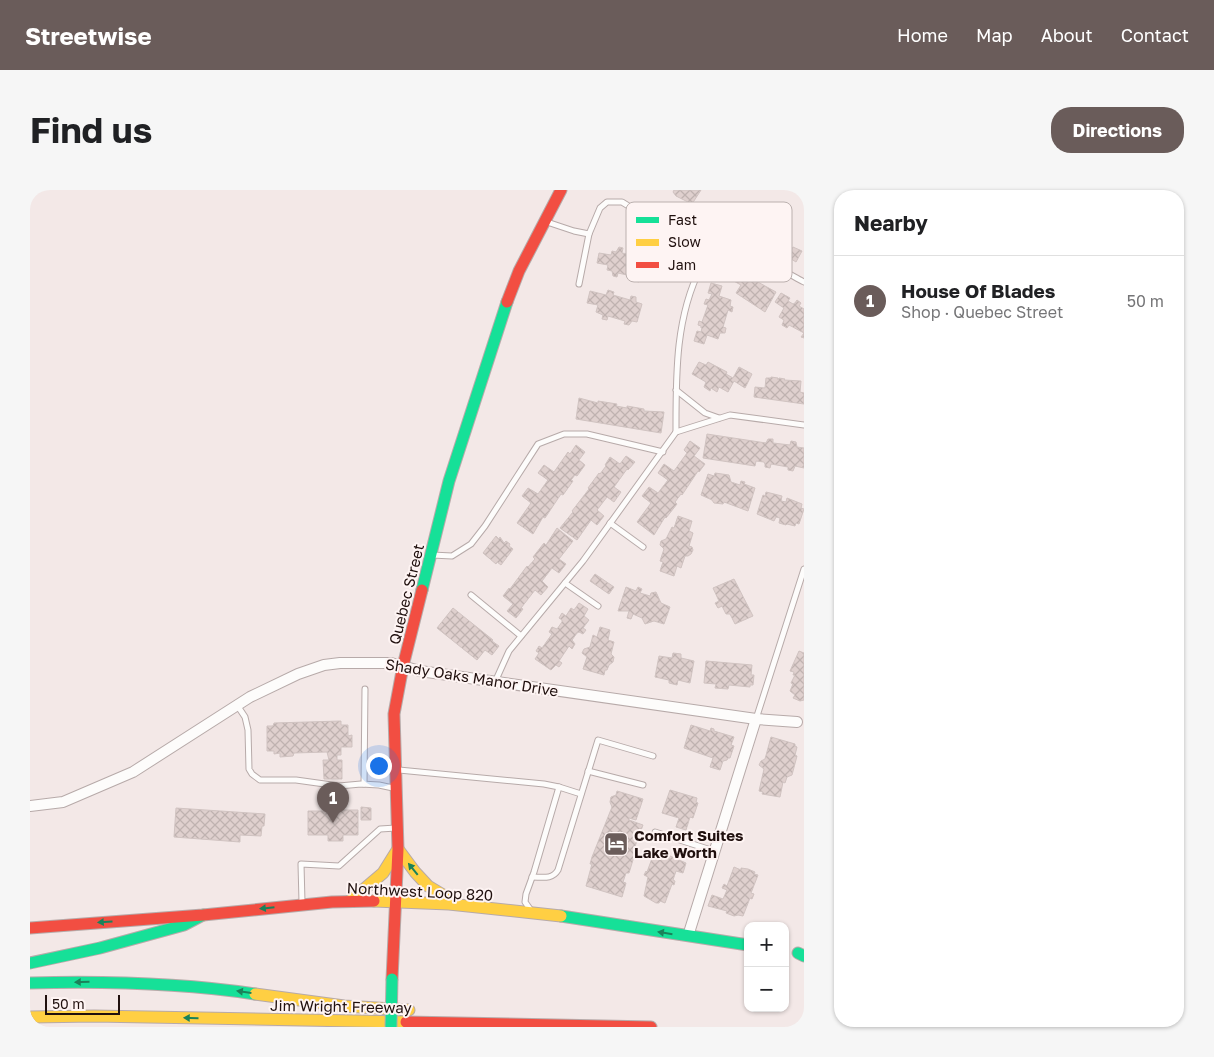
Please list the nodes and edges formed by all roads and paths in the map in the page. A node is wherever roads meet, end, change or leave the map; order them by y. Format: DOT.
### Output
graph roads {
  1 [pos="561,190"];
  2 [pos="626,204"];
  3 [pos="546,221"];
  4 [pos="589,234"];
  5 [pos="792,275"];
  6 [pos="695,282"];
  7 [pos="804,282"];
  8 [pos="579,284"];
  9 [pos="676,390"];
  10 [pos="720,418"];
  11 [pos="804,425"];
  12 [pos="676,432"];
  13 [pos="663,452"];
  14 [pos="610,523"];
  15 [pos="643,546"];
  16 [pos="430,555"];
  17 [pos="804,569"];
  18 [pos="565,583"];
  19 [pos="470,595"];
  20 [pos="598,606"];
  21 [pos="521,636"];
  22 [pos="403,666"];
  23 [pos="495,682"];
  24 [pos="365,689"];
  25 [pos="237,706"];
  26 [pos="756,719"];
  27 [pos="797,722"];
  28 [pos="653,756"];
  29 [pos="396,770"];
  30 [pos="588,771"];
  31 [pos="364,784"];
  32 [pos="643,785"];
  33 [pos="560,787"];
  34 [pos="396,789"];
  35 [pos="581,794"];
  36 [pos="30,806"];
  37 [pos="397,828"];
  38 [pos="655,832"];
  39 [pos="398,849"];
  40 [pos="715,851"];
  41 [pos="532,877"];
  42 [pos="350,901"];
  43 [pos="395,902"];
  44 [pos="302,905"];
  45 [pos="459,905"];
  46 [pos="534,914"];
  47 [pos="203,915"];
  48 [pos="30,928"];
  49 [pos="688,936"];
  50 [pos="744,944"];
  51 [pos="30,963"];
  52 [pos="30,983"];
  53 [pos="421,1010"];
  54 [pos="450,1012"];
  55 [pos="30,1017"];
  56 [pos="580,1026"];
  57 [pos="390,1027"];
  58 [pos="651,1027"];
  1 -- 3 [label="main road, Quebec Street"];
  2 -- 4 [label="lane"];
  3 -- 4 [label="lane"];
  3 -- 16 [label="main road, Quebec Street"];
  4 -- 8 [label="lane"];
  5 -- 7 [label="lane"];
  6 -- 9 [label="lane"];
  9 -- 10 [label="lane"];
  9 -- 12 [label="lane"];
  10 -- 11 [label="lane"];
  10 -- 12 [label="lane"];
  12 -- 13 [label="lane"];
  13 -- 14 [label="lane"];
  13 -- 16 [label="lane"];
  14 -- 15 [label="lane"];
  14 -- 18 [label="lane"];
  16 -- 22 [label="main road, Quebec Street"];
  17 -- 26 [label="lane"];
  18 -- 20 [label="lane"];
  18 -- 21 [label="lane"];
  19 -- 21 [label="lane"];
  21 -- 23 [label="lane"];
  22 -- 23 [label="street, Shady Oaks Manor Drive"];
  22 -- 25 [label="street, Shady Oaks Manor Drive"];
  22 -- 29 [label="main road, Quebec Street"];
  23 -- 26 [label="street, Shady Oaks Manor Drive"];
  24 -- 31 [label="lane"];
  25 -- 31 [label="lane"];
  25 -- 36 [label="street, Shady Oaks Manor Drive"];
  26 -- 27 [label="street, Shady Oaks Manor Drive"];
  26 -- 40 [label="street"];
  28 -- 30 [label="lane"];
  29 -- 33 [label="lane"];
  29 -- 34 [label="main road, Quebec Street"];
  30 -- 32 [label="lane"];
  30 -- 35 [label="lane"];
  31 -- 34 [label="lane"];
  33 -- 35 [label="lane"];
  33 -- 41 [label="lane"];
  34 -- 37 [label="main road, Quebec Street"];
  35 -- 41 [label="lane"];
  37 -- 39 [label="main road, Quebec Street"];
  37 -- 44 [label="lane"];
  38 -- 40 [label="lane"];
  39 -- 42 [label="main road"];
  39 -- 43 [label="main road, Quebec Street"];
  45 -- 39 [label="main road, one-way"];
  40 -- 49 [label="street"];
  41 -- 46 [label="lane"];
  42 -- 43 [label="main road, Northwest Loop 820"];
  42 -- 44 [label="main road, Northwest Loop 820"];
  43 -- 45 [label="main road, Northwest Loop 820"];
  43 -- 57 [label="main road, Quebec Street, bridge"];
  44 -- 47 [label="main road, Northwest Loop 820, one-way"];
  45 -- 46 [label="main road, Northwest Loop 820"];
  49 -- 46 [label="main road, Northwest Loop 820, one-way"];
  47 -- 48 [label="main road, Northwest Loop 820, one-way"];
  47 -- 51 [label="main road"];
  49 -- 50 [label="main road, Northwest Loop 820"];
  53 -- 52 [label="main road, one-way"];
  54 -- 56 [label="main road"];
  56 -- 55 [label="main road, Jim Wright Freeway, one-way"];
  56 -- 58 [label="main road, Jim Wright Freeway"];
}
